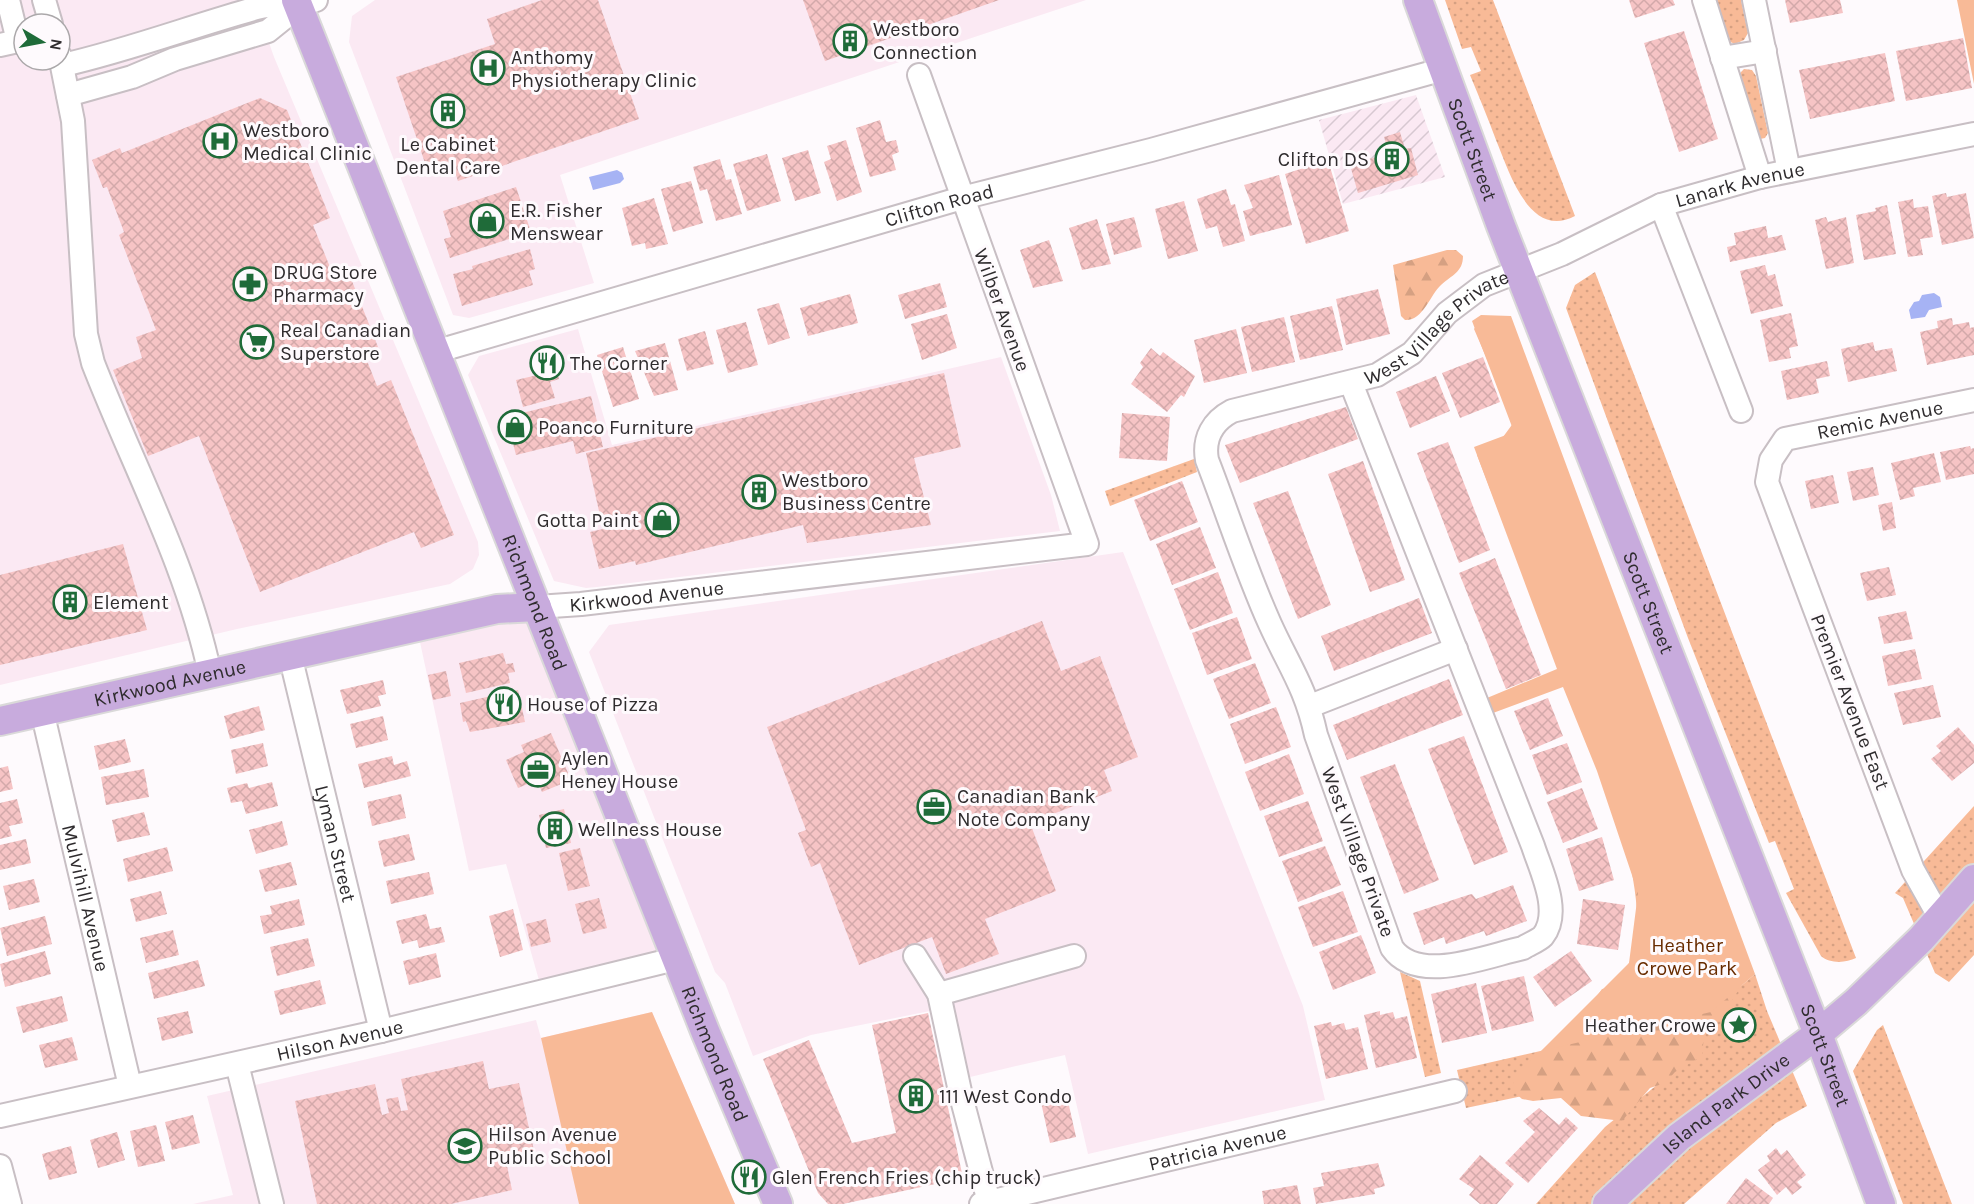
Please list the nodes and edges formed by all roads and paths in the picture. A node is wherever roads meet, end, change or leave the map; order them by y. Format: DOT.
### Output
graph roads {
  1 [pos="8,0"];
  2 [pos="1418,0"];
  3 [pos="1704,0"];
  4 [pos="1754,0"];
  5 [pos="304,2"];
  6 [pos="0,45"];
  7 [pos="1765,51"];
  8 [pos="1722,58"];
  9 [pos="72,59"];
  10 [pos="1444,69"];
  11 [pos="63,72"];
  12 [pos="919,75"];
  13 [pos="68,95"];
  14 [pos="1974,134"];
  15 [pos="1790,171"];
  16 [pos="1760,177"];
  17 [pos="962,198"];
  18 [pos="1661,205"];
  19 [pos="1520,272"];
  20 [pos="438,351"];
  21 [pos="1351,383"];
  22 [pos="1974,400"];
  23 [pos="1740,411"];
  24 [pos="1767,482"];
  25 [pos="1087,544"];
  26 [pos="537,606"];
  27 [pos="1456,649"];
  28 [pos="290,655"];
  29 [pos="210,674"];
  30 [pos="1310,706"];
  31 [pos="42,711"];
  32 [pos="0,721"];
  33 [pos="1974,879"];
  34 [pos="1940,918"];
  35 [pos="915,956"];
  36 [pos="1074,957"];
  37 [pos="679,958"];
  38 [pos="939,994"];
  39 [pos="381,1031"];
  40 [pos="1818,1034"];
  41 [pos="237,1064"];
  42 [pos="130,1086"];
  43 [pos="1455,1091"];
  44 [pos="0,1116"];
  45 [pos="0,1166"];
  46 [pos="1055,1195"];
  47 [pos="985,1203"];
  48 [pos="10,1204"];
  49 [pos="272,1204"];
  50 [pos="778,1204"];
  51 [pos="1607,1204"];
  52 [pos="1881,1204"];
  1 -- 6 [label="street"];
  2 -- 10 [label="main road, Scott Street"];
  3 -- 8 [label="street"];
  4 -- 7 [label="street"];
  5 -- 9 [label="street"];
  5 -- 13 [label="street"];
  5 -- 20 [label="main road, Richmond Road"];
  7 -- 8 [label="street"];
  7 -- 15 [label="street"];
  8 -- 16 [label="street"];
  10 -- 17 [label="street, Clifton Road"];
  10 -- 19 [label="main road, Scott Street"];
  11 -- 13 [label="street"];
  12 -- 17 [label="street, Wilber Avenue"];
  13 -- 29 [label="street"];
  14 -- 15 [label="street, Lanark Avenue"];
  15 -- 16 [label="street, Lanark Avenue"];
  16 -- 18 [label="street, Lanark Avenue"];
  17 -- 20 [label="street, Clifton Road"];
  17 -- 25 [label="street, Wilber Avenue"];
  18 -- 19 [label="street, Lanark Avenue"];
  18 -- 23 [label="street"];
  19 -- 21 [label="street, West Village Private"];
  19 -- 40 [label="main road, Scott Street"];
  20 -- 26 [label="main road, Richmond Road"];
  21 -- 27 [label="street, West Village Private"];
  21 -- 30 [label="street, West Village Private"];
  22 -- 24 [label="street, Remic Avenue"];
  24 -- 34 [label="street, Premier Avenue East"];
  25 -- 26 [label="street, Kirkwood Avenue"];
  26 -- 28 [label="main road, Kirkwood Avenue"];
  26 -- 37 [label="main road, Richmond Road"];
  27 -- 30 [label="street"];
  27 -- 30 [label="street, West Village Private"];
  28 -- 29 [label="main road, Kirkwood Avenue"];
  28 -- 39 [label="street, Lyman Street"];
  29 -- 31 [label="main road, Kirkwood Avenue"];
  31 -- 32 [label="main road, Kirkwood Avenue"];
  31 -- 42 [label="street, Mulvihill Avenue"];
  33 -- 34 [label="main road, Island Park Drive"];
  34 -- 40 [label="main road, Island Park Drive"];
  35 -- 38 [label="street"];
  36 -- 38 [label="street"];
  37 -- 39 [label="street, Hilson Avenue"];
  37 -- 50 [label="main road, Richmond Road"];
  38 -- 47 [label="street"];
  39 -- 41 [label="street, Hilson Avenue"];
  40 -- 51 [label="main road, Island Park Drive"];
  40 -- 52 [label="main road, Scott Street"];
  41 -- 42 [label="street, Hilson Avenue"];
  41 -- 49 [label="street"];
  42 -- 44 [label="street, Hilson Avenue"];
  43 -- 46 [label="street, Patricia Avenue"];
  45 -- 48 [label="street"];
  46 -- 47 [label="street, Patricia Avenue"];
}
